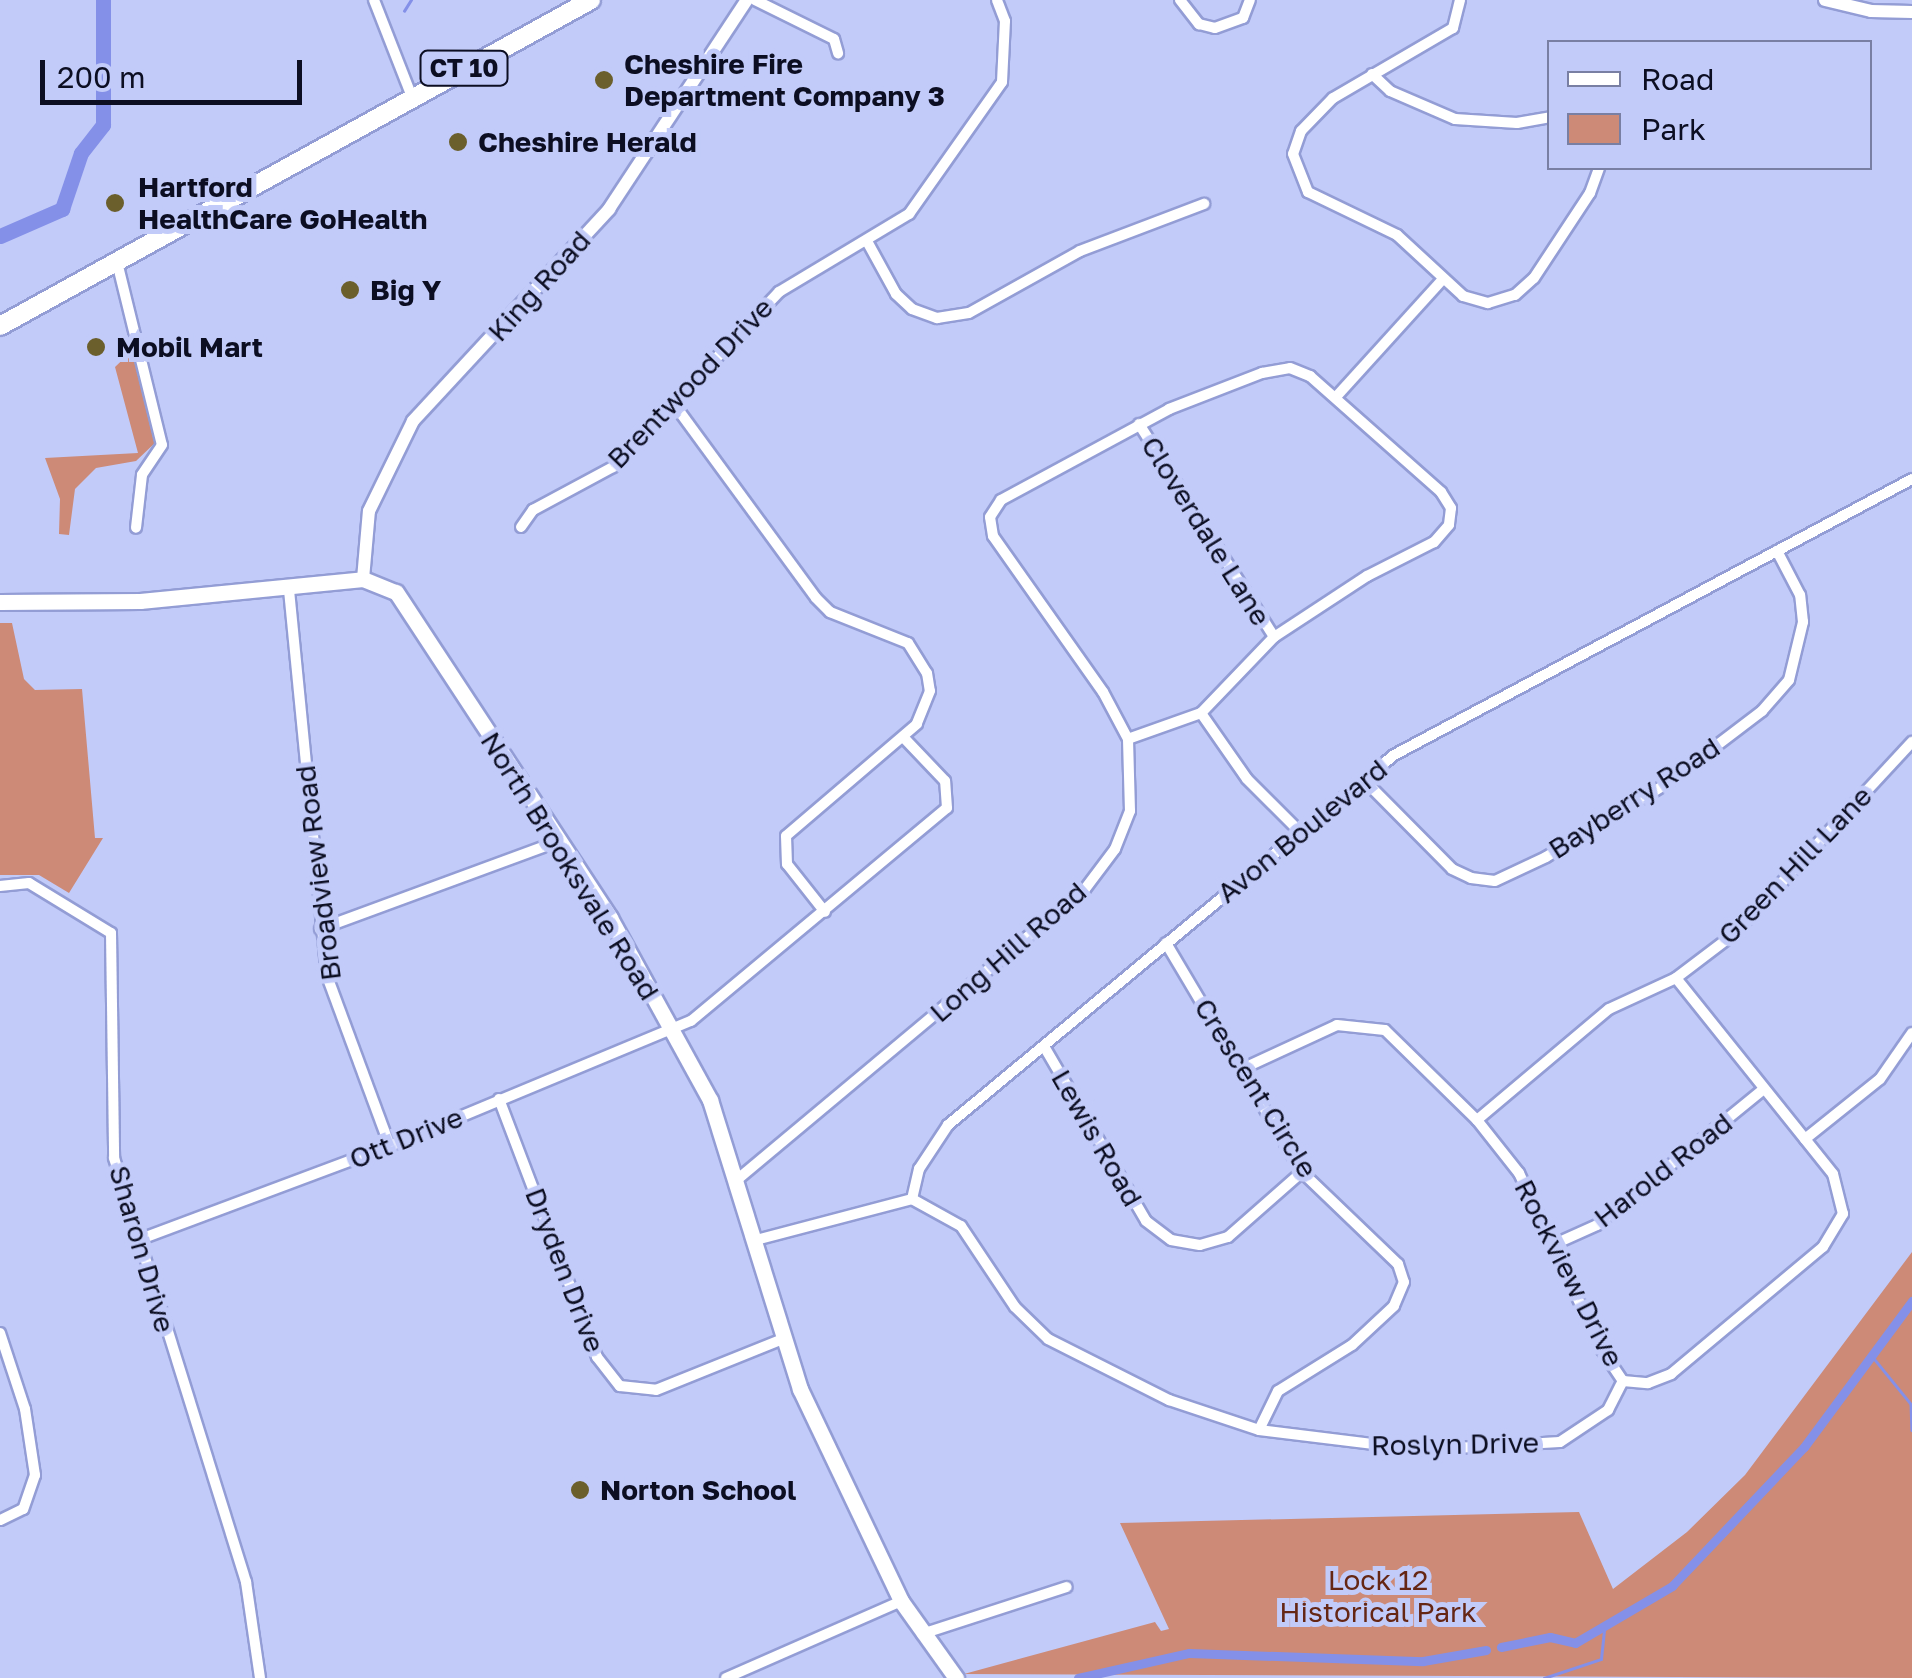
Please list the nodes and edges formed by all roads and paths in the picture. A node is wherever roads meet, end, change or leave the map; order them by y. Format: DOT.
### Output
graph roads {
  1 [pos="374,0"];
  2 [pos="591,0"];
  3 [pos="747,0"];
  4 [pos="755,0"];
  5 [pos="997,0"];
  6 [pos="1180,0"];
  7 [pos="1250,0"];
  8 [pos="1460,0"];
  9 [pos="1825,0"];
  10 [pos="1912,12"];
  11 [pos="838,53"];
  12 [pos="1372,74"];
  13 [pos="412,97"];
  14 [pos="1547,117"];
  15 [pos="1598,170"];
  16 [pos="1204,204"];
  17 [pos="868,244"];
  18 [pos="118,262"];
  19 [pos="1442,280"];
  20 [pos="0,326"];
  21 [pos="1336,397"];
  22 [pos="674,404"];
  23 [pos="1139,424"];
  24 [pos="1912,480"];
  25 [pos="521,527"];
  26 [pos="136,528"];
  27 [pos="1777,551"];
  28 [pos="363,579"];
  29 [pos="288,590"];
  30 [pos="0,602"];
  31 [pos="1274,638"];
  32 [pos="1201,713"];
  33 [pos="904,738"];
  34 [pos="1128,740"];
  35 [pos="1912,742"];
  36 [pos="1364,780"];
  37 [pos="1299,831"];
  38 [pos="557,842"];
  39 [pos="0,886"];
  40 [pos="826,912"];
  41 [pos="320,930"];
  42 [pos="1166,944"];
  43 [pos="1676,978"];
  44 [pos="672,1029"];
  45 [pos="1912,1033"];
  46 [pos="1044,1048"];
  47 [pos="1244,1068"];
  48 [pos="1764,1089"];
  49 [pos="499,1099"];
  50 [pos="1477,1120"];
  51 [pos="1805,1139"];
  52 [pos="390,1146"];
  53 [pos="1302,1172"];
  54 [pos="738,1179"];
  55 [pos="912,1199"];
  56 [pos="138,1240"];
  57 [pos="756,1240"];
  58 [pos="1557,1243"];
  59 [pos="0,1333"];
  60 [pos="784,1339"];
  61 [pos="1624,1381"];
  62 [pos="1259,1430"];
  63 [pos="0,1520"];
  64 [pos="1067,1587"];
  65 [pos="900,1601"];
  66 [pos="921,1635"];
  67 [pos="260,1678"];
  68 [pos="726,1678"];
  69 [pos="956,1678"];
  1 -- 13 [label="street"];
  2 -- 13 [label="highway, CT 10"];
  3 -- 28 [label="street, King Road"];
  4 -- 11 [label="street"];
  5 -- 17 [label="street, Brentwood Drive"];
  6 -- 7 [label="street"];
  8 -- 12 [label="street"];
  9 -- 10 [label="street"];
  12 -- 14 [label="street"];
  12 -- 19 [label="street"];
  13 -- 18 [label="highway, CT 10"];
  15 -- 19 [label="street"];
  16 -- 17 [label="street"];
  17 -- 22 [label="street, Brentwood Drive"];
  18 -- 20 [label="highway, CT 10"];
  18 -- 26 [label="street"];
  19 -- 21 [label="street"];
  21 -- 23 [label="street"];
  21 -- 31 [label="street"];
  22 -- 25 [label="street, Brentwood Drive"];
  22 -- 33 [label="street"];
  23 -- 31 [label="street, Cloverdale Lane"];
  23 -- 34 [label="street"];
  24 -- 27 [label="street, Avon Boulevard"];
  27 -- 36 [label="street, Avon Boulevard"];
  27 -- 36 [label="street, Bayberry Road"];
  28 -- 29 [label="main road"];
  28 -- 38 [label="main road, North Brooksvale Road"];
  29 -- 30 [label="main road"];
  29 -- 41 [label="street, Broadview Road"];
  31 -- 32 [label="street"];
  32 -- 34 [label="street"];
  32 -- 37 [label="street"];
  33 -- 40 [label="street"];
  33 -- 40 [label="street, Ott Drive"];
  34 -- 54 [label="street, Long Hill Road"];
  35 -- 43 [label="street, Green Hill Lane"];
  36 -- 37 [label="street, Avon Boulevard"];
  37 -- 42 [label="street, Avon Boulevard"];
  38 -- 41 [label="street"];
  38 -- 44 [label="main road, North Brooksvale Road"];
  39 -- 56 [label="street, Sharon Drive"];
  40 -- 44 [label="street, Ott Drive"];
  41 -- 52 [label="street, Broadview Road"];
  42 -- 46 [label="street, Avon Boulevard"];
  42 -- 47 [label="street, Crescent Circle"];
  43 -- 48 [label="street, Rockview Drive"];
  43 -- 50 [label="street, Green Hill Lane"];
  44 -- 49 [label="street, Ott Drive"];
  44 -- 54 [label="main road, North Brooksvale Road"];
  45 -- 51 [label="street"];
  46 -- 53 [label="street, Lewis Road"];
  46 -- 55 [label="street, Avon Boulevard"];
  47 -- 50 [label="street, Rockview Drive"];
  47 -- 53 [label="street, Crescent Circle"];
  48 -- 51 [label="street, Rockview Drive"];
  48 -- 58 [label="street, Harold Road"];
  49 -- 52 [label="street, Ott Drive"];
  49 -- 60 [label="street, Dryden Drive"];
  50 -- 58 [label="street, Rockview Drive"];
  51 -- 61 [label="street, Rockview Drive"];
  52 -- 56 [label="street, Ott Drive"];
  53 -- 62 [label="street, Crescent Circle"];
  54 -- 57 [label="main road, North Brooksvale Road"];
  55 -- 57 [label="street"];
  55 -- 62 [label="street"];
  56 -- 67 [label="street, Sharon Drive"];
  57 -- 60 [label="main road, North Brooksvale Road"];
  58 -- 61 [label="street, Rockview Drive"];
  59 -- 63 [label="street"];
  60 -- 65 [label="main road, North Brooksvale Road"];
  61 -- 62 [label="street, Roslyn Drive"];
  64 -- 66 [label="street"];
  65 -- 66 [label="main road, North Brooksvale Road"];
  65 -- 68 [label="street"];
  66 -- 69 [label="main road, North Brooksvale Road"];
}
